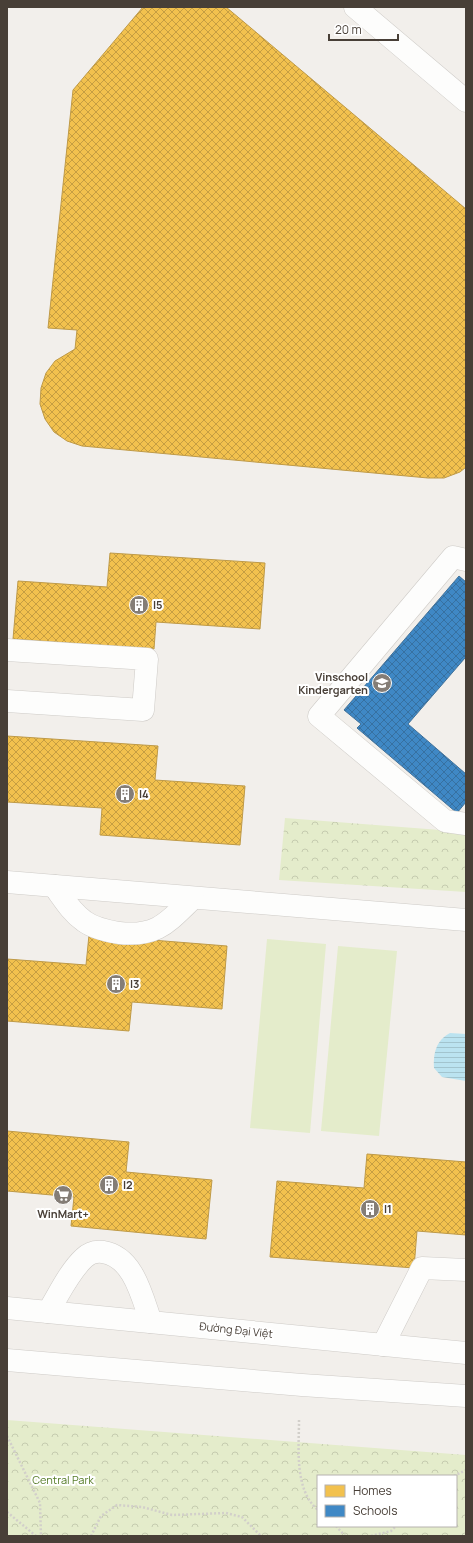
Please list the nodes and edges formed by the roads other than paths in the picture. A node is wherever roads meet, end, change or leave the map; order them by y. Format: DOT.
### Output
graph roads {
  1 [pos="355,7"];
  2 [pos="466,101"];
  3 [pos="462,562"];
  4 [pos="7,650"];
  5 [pos="7,701"];
  6 [pos="466,824"];
  7 [pos="7,882"];
  8 [pos="54,886"];
  9 [pos="193,898"];
  10 [pos="466,920"];
  11 [pos="466,1270"];
  12 [pos="7,1308"];
  13 [pos="48,1312"];
  14 [pos="151,1322"];
  15 [pos="383,1344"];
  16 [pos="466,1353"];
  17 [pos="7,1360"];
  18 [pos="466,1396"];
  1 -- 2 [label="street"];
  3 -- 6 [label="street"];
  4 -- 5 [label="street"];
  7 -- 8 [label="street"];
  8 -- 9 [label="street"];
  8 -- 9 [label="street"];
  9 -- 10 [label="street"];
  11 -- 15 [label="street"];
  12 -- 13 [label="street, Đường Đại Việt"];
  13 -- 14 [label="street, Đường Đại Việt"];
  13 -- 14 [label="street"];
  14 -- 15 [label="street, Đường Đại Việt"];
  15 -- 16 [label="street, Đường Đại Việt"];
  17 -- 18 [label="street"];
}
